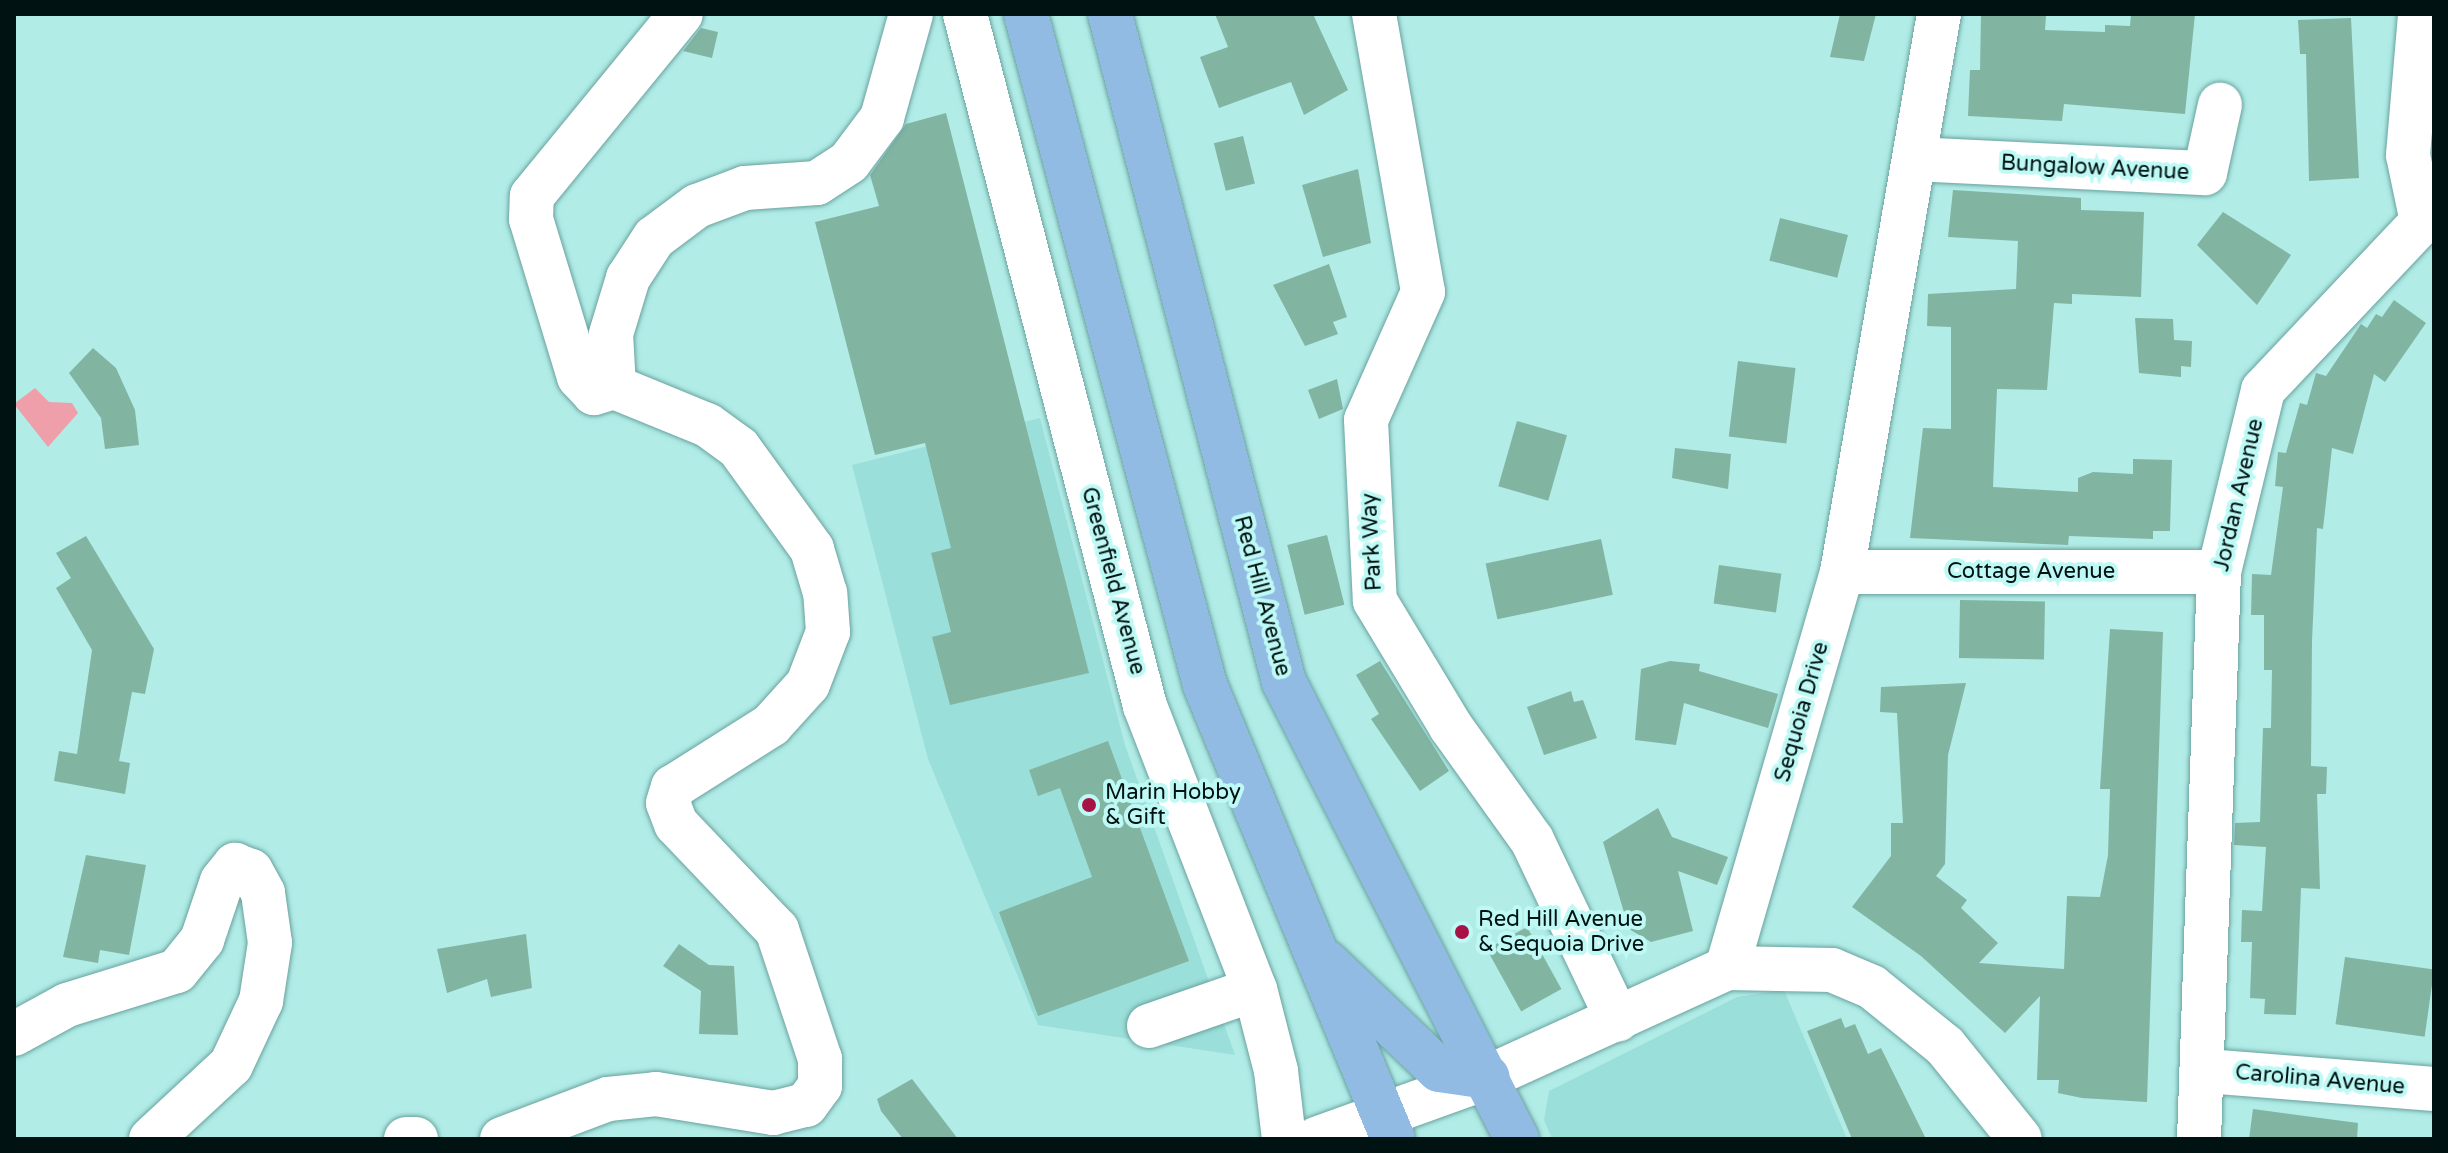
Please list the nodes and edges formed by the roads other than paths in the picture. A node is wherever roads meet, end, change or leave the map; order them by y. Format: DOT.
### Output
graph roads {
  1 [pos="681,14"];
  2 [pos="911,14"];
  3 [pos="965,14"];
  4 [pos="1026,14"];
  5 [pos="1110,14"];
  6 [pos="1374,14"];
  7 [pos="1939,14"];
  8 [pos="2420,14"];
  9 [pos="2220,105"];
  10 [pos="1915,159"];
  11 [pos="2428,221"];
  12 [pos="614,387"];
  13 [pos="1842,572"];
  14 [pos="2219,572"];
  15 [pos="1312,950"];
  16 [pos="1727,968"];
  17 [pos="1255,989"];
  18 [pos="1618,1020"];
  19 [pos="1149,1026"];
  20 [pos="14,1034"];
  21 [pos="2206,1071"];
  22 [pos="1488,1077"];
  23 [pos="2434,1089"];
  24 [pos="1389,1129"];
  25 [pos="151,1139"];
  26 [pos="406,1139"];
  27 [pos="416,1139"];
  28 [pos="502,1139"];
  29 [pos="1284,1139"];
  30 [pos="1316,1139"];
  31 [pos="1517,1139"];
  32 [pos="2020,1139"];
  33 [pos="2199,1139"];
  1 -- 12 [label="street"];
  2 -- 12 [label="street"];
  3 -- 17 [label="street, Greenfield Avenue"];
  4 -- 15 [label="main road"];
  5 -- 22 [label="main road, Red Hill Avenue"];
  6 -- 18 [label="street, Park Way"];
  7 -- 10 [label="street, Sequoia Drive"];
  8 -- 11 [label="street, Jordan Avenue"];
  9 -- 10 [label="street, Bungalow Avenue"];
  10 -- 13 [label="street, Sequoia Drive"];
  11 -- 14 [label="street, Jordan Avenue"];
  12 -- 28 [label="street"];
  13 -- 14 [label="street, Cottage Avenue"];
  13 -- 16 [label="street, Sequoia Drive"];
  14 -- 21 [label="street, Jordan Avenue"];
  15 -- 22 [label="main road"];
  15 -- 24 [label="main road"];
  16 -- 18 [label="street"];
  16 -- 32 [label="street"];
  17 -- 19 [label="street"];
  17 -- 29 [label="street, Greenfield Avenue"];
  18 -- 22 [label="street"];
  20 -- 25 [label="street"];
  21 -- 23 [label="street, Carolina Avenue"];
  21 -- 33 [label="street, Jordan Avenue"];
  22 -- 24 [label="street"];
  22 -- 31 [label="main road, Red Hill Avenue"];
  24 -- 30 [label="street"];
  26 -- 27 [label="street"];
}
